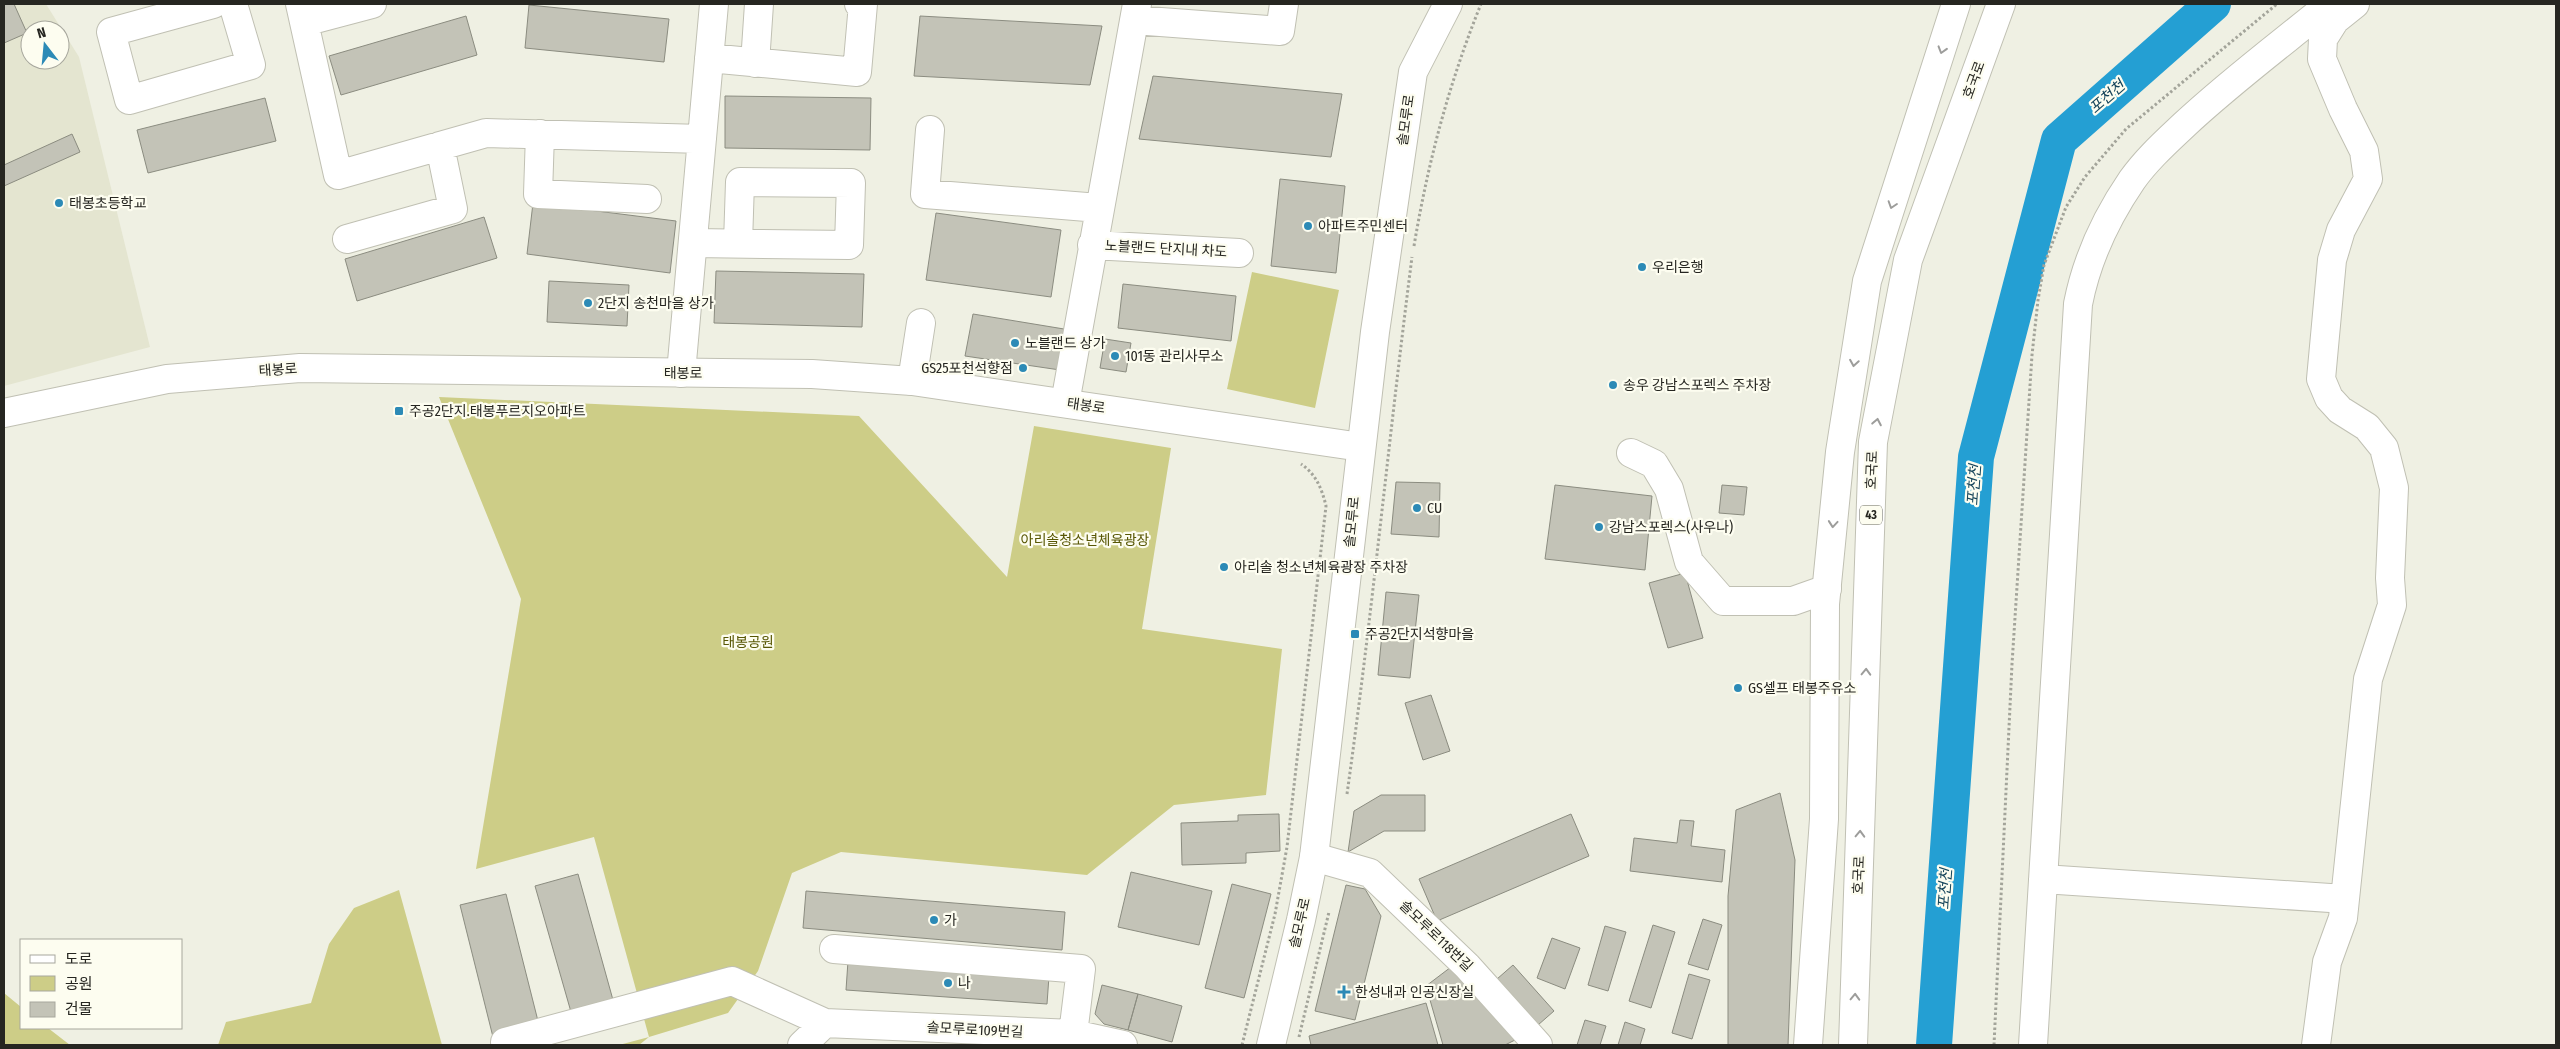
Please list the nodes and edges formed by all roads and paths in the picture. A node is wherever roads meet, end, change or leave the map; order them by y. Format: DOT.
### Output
graph roads {
  1 [pos="213,4"];
  2 [pos="233,4"];
  3 [pos="372,4"];
  4 [pos="714,4"];
  5 [pos="759,4"];
  6 [pos="859,4"];
  7 [pos="1284,4"];
  8 [pos="1448,4"];
  9 [pos="1480,4"];
  10 [pos="1956,4"];
  11 [pos="2000,4"];
  12 [pos="2330,4"];
  13 [pos="2355,4"];
  14 [pos="342,8"];
  15 [pos="1136,12"];
  16 [pos="302,13"];
  17 [pos="709,58"];
  18 [pos="755,62"];
  19 [pos="930,130"];
  20 [pos="540,134"];
  21 [pos="702,139"];
  22 [pos="440,146"];
  23 [pos="647,199"];
  24 [pos="1099,208"];
  25 [pos="347,239"];
  26 [pos="694,243"];
  27 [pos="738,244"];
  28 [pos="1092,245"];
  29 [pos="1240,253"];
  30 [pos="921,323"];
  31 [pos="681,373"];
  32 [pos="912,381"];
  33 [pos="1065,403"];
  34 [pos="4,413"];
  35 [pos="1361,447"];
  36 [pos="1631,453"];
  37 [pos="1297,462"];
  38 [pos="1827,589"];
  39 [pos="1347,796"];
  40 [pos="1314,857"];
  41 [pos="2043,878"];
  42 [pos="2345,899"];
  43 [pos="834,948"];
  44 [pos="825,1023"];
  45 [pos="1071,1040"];
  46 [pos="505,1042"];
  47 [pos="802,1045"];
  48 [pos="1123,1045"];
  49 [pos="1242,1045"];
  50 [pos="1271,1045"];
  51 [pos="1538,1045"];
  52 [pos="1808,1045"];
  53 [pos="1853,1045"];
  54 [pos="2033,1045"];
  55 [pos="2316,1045"];
  1 -- 2 [label="main road"];
  3 -- 14 [label="main road"];
  4 -- 17 [label="main road"];
  5 -- 18 [label="main road"];
  6 -- 18 [label="main road"];
  7 -- 15 [label="main road"];
  8 -- 35 [label="main road, 솔모루로"];
  9 -- 39 [label="path"];
  10 -- 38 [label="main road, one-way"];
  53 -- 11 [label="main road, 호국로 / 43, one-way"];
  12 -- 41 [label="main road"];
  13 -- 42 [label="main road"];
  14 -- 16 [label="main road"];
  15 -- 24 [label="main road"];
  16 -- 22 [label="main road"];
  17 -- 18 [label="main road"];
  17 -- 21 [label="main road"];
  19 -- 24 [label="main road"];
  20 -- 21 [label="main road"];
  20 -- 22 [label="main road"];
  20 -- 23 [label="main road"];
  21 -- 26 [label="main road"];
  22 -- 25 [label="main road"];
  24 -- 28 [label="main road"];
  26 -- 27 [label="main road"];
  26 -- 31 [label="main road"];
  28 -- 29 [label="main road, 노블랜드 단지내 차도"];
  28 -- 33 [label="main road"];
  30 -- 32 [label="main road"];
  31 -- 32 [label="main road, 태봉로"];
  31 -- 34 [label="main road, 태봉로"];
  32 -- 33 [label="main road, 태봉로"];
  33 -- 35 [label="main road, 태봉로"];
  35 -- 40 [label="main road, 솔모루로"];
  36 -- 38 [label="main road"];
  37 -- 49 [label="path"];
  38 -- 52 [label="main road"];
  40 -- 50 [label="main road, 솔모루로"];
  40 -- 51 [label="main road, 솔모루로118번길"];
  41 -- 42 [label="main road"];
  41 -- 54 [label="main road"];
  42 -- 55 [label="main road"];
  43 -- 45 [label="main road"];
  44 -- 45 [label="main road, 솔모루로109번길"];
  44 -- 46 [label="main road"];
  44 -- 47 [label="main road"];
  45 -- 48 [label="main road, 솔모루로109번길"];
}
